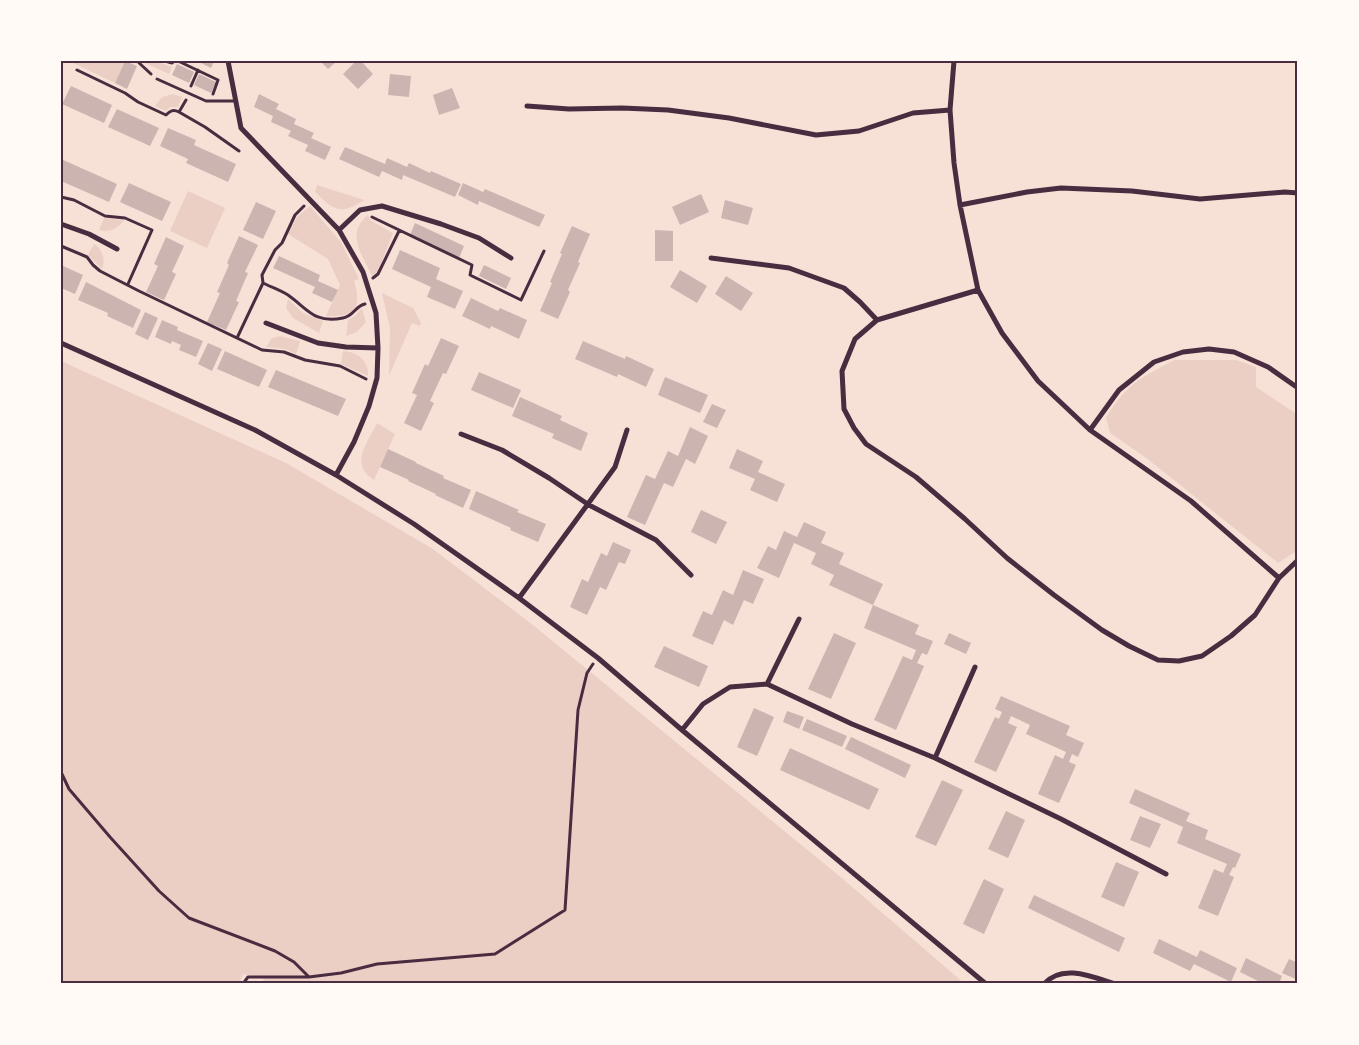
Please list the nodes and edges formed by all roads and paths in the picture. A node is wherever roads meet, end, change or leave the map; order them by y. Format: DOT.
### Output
graph roads {
  1 [pos="137,61"];
  2 [pos="165,61"];
  3 [pos="174,61"];
  4 [pos="178,61"];
  5 [pos="228,61"];
  6 [pos="954,61"];
  7 [pos="77,70"];
  8 [pos="198,70"];
  9 [pos="157,79"];
  10 [pos="188,93"];
  11 [pos="234,100"];
  12 [pos="214,101"];
  13 [pos="527,106"];
  14 [pos="950,110"];
  15 [pos="239,151"];
  16 [pos="1298,193"];
  17 [pos="61,197"];
  18 [pos="310,200"];
  19 [pos="960,205"];
  20 [pos="367,208"];
  21 [pos="61,224"];
  22 [pos="338,230"];
  23 [pos="399,231"];
  24 [pos="61,246"];
  25 [pos="117,250"];
  26 [pos="544,251"];
  27 [pos="511,258"];
  28 [pos="711,258"];
  29 [pos="366,282"];
  30 [pos="263,283"];
  31 [pos="128,284"];
  32 [pos="978,290"];
  33 [pos="372,302"];
  34 [pos="877,320"];
  35 [pos="266,323"];
  36 [pos="237,338"];
  37 [pos="61,343"];
  38 [pos="378,348"];
  39 [pos="375,383"];
  40 [pos="1298,388"];
  41 [pos="628,430"];
  42 [pos="1090,430"];
  43 [pos="461,434"];
  44 [pos="336,475"];
  45 [pos="589,506"];
  46 [pos="1298,560"];
  47 [pos="691,575"];
  48 [pos="1279,578"];
  49 [pos="519,598"];
  50 [pos="799,619"];
  51 [pos="598,658"];
  52 [pos="975,667"];
  53 [pos="767,684"];
  54 [pos="682,730"];
  55 [pos="935,758"];
  56 [pos="61,772"];
  57 [pos="1166,874"];
  58 [pos="309,977"];
  59 [pos="249,984"];
  60 [pos="986,984"];
  61 [pos="1044,984"];
  62 [pos="1115,984"];
  1 -- 9 [label="path"];
  2 -- 3 [label="path"];
  4 -- 8 [label="path"];
  5 -- 11 [label="street"];
  6 -- 14 [label="street"];
  7 -- 15 [label="path"];
  8 -- 10 [label="path"];
  8 -- 12 [label="path"];
  9 -- 10 [label="lane"];
  10 -- 12 [label="lane"];
  11 -- 12 [label="lane"];
  11 -- 18 [label="street"];
  13 -- 14 [label="street"];
  14 -- 19 [label="street"];
  16 -- 19 [label="street"];
  17 -- 31 [label="path"];
  18 -- 22 [label="street"];
  18 -- 30 [label="path"];
  19 -- 32 [label="street"];
  20 -- 22 [label="street"];
  20 -- 23 [label="path"];
  20 -- 27 [label="street"];
  21 -- 25 [label="street"];
  22 -- 29 [label="street"];
  23 -- 26 [label="path"];
  23 -- 29 [label="path"];
  24 -- 31 [label="path"];
  28 -- 34 [label="street"];
  29 -- 33 [label="street"];
  30 -- 33 [label="path"];
  30 -- 36 [label="path"];
  31 -- 36 [label="path"];
  32 -- 34 [label="street"];
  32 -- 42 [label="street"];
  33 -- 38 [label="street"];
  34 -- 48 [label="street"];
  35 -- 38 [label="street"];
  36 -- 39 [label="path"];
  37 -- 44 [label="street"];
  38 -- 39 [label="street"];
  39 -- 44 [label="street"];
  40 -- 42 [label="street"];
  41 -- 45 [label="street"];
  42 -- 48 [label="street"];
  43 -- 45 [label="street"];
  44 -- 49 [label="street"];
  45 -- 47 [label="street"];
  45 -- 49 [label="street"];
  46 -- 48 [label="street"];
  49 -- 51 [label="street"];
  50 -- 53 [label="street"];
  51 -- 54 [label="street"];
  51 -- 58 [label="path"];
  52 -- 55 [label="street"];
  53 -- 54 [label="street"];
  53 -- 55 [label="street"];
  54 -- 60 [label="street"];
  55 -- 57 [label="street"];
  56 -- 58 [label="path"];
  58 -- 59 [label="path"];
  61 -- 62 [label="street"];
}
